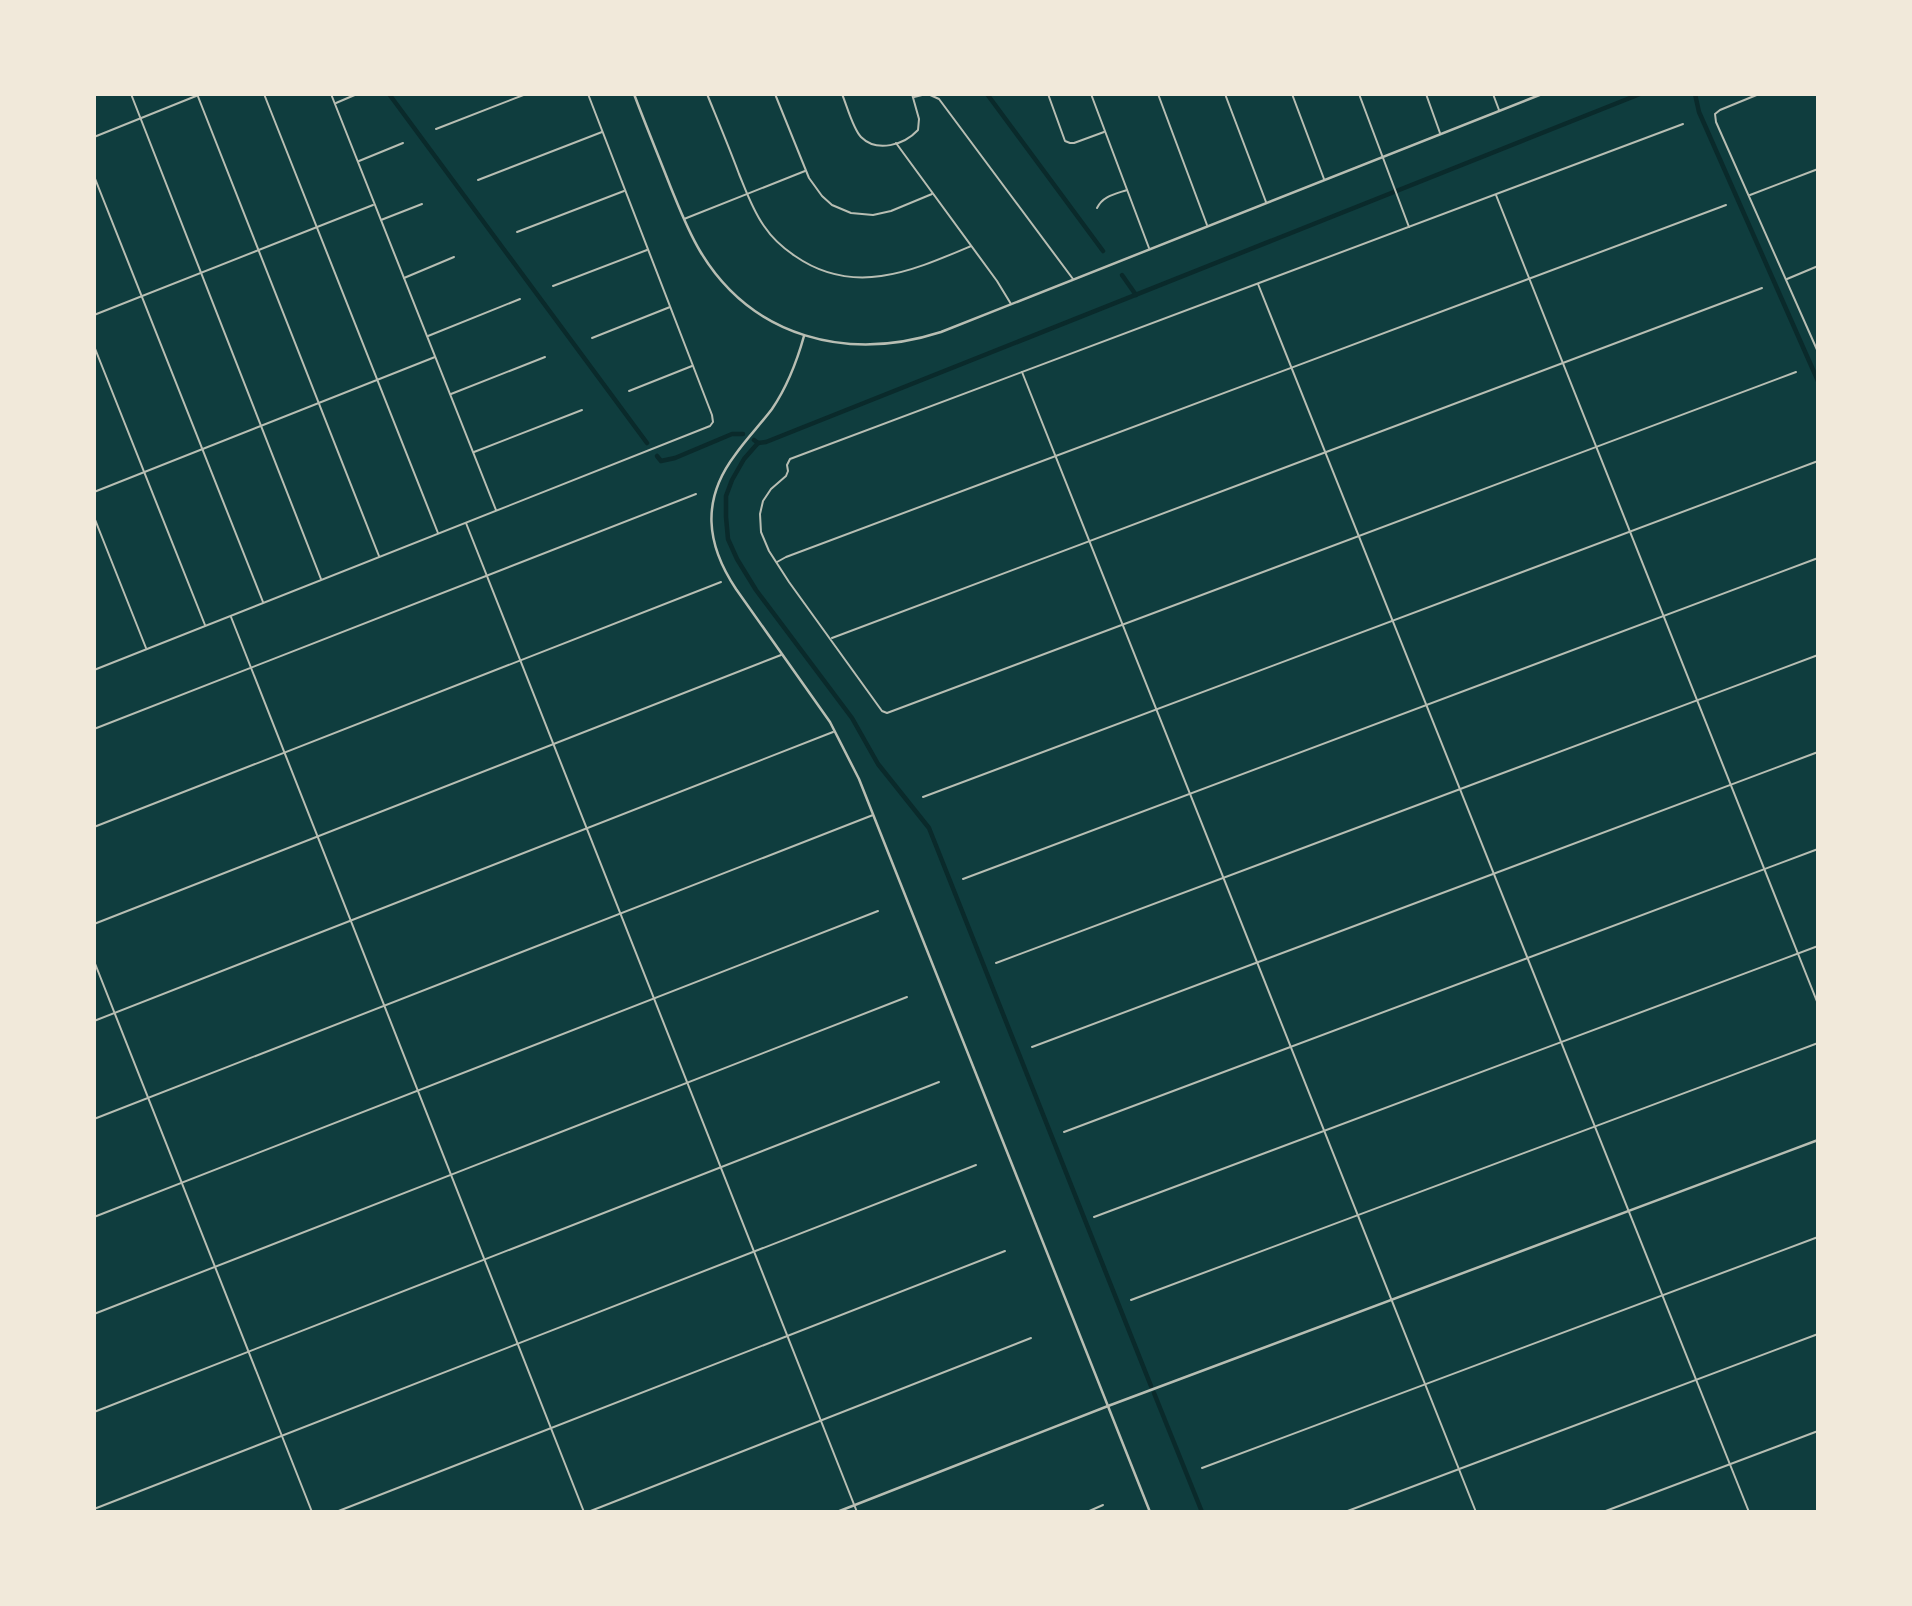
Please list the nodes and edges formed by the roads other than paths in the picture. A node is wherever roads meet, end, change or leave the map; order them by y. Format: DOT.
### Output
graph roads {
  1 [pos="131,94"];
  2 [pos="201,94"];
  3 [pos="264,94"];
  4 [pos="331,94"];
  5 [pos="356,94"];
  6 [pos="526,94"];
  7 [pos="588,94"];
  8 [pos="634,94"];
  9 [pos="707,94"];
  10 [pos="775,94"];
  11 [pos="842,94"];
  12 [pos="927,94"];
  13 [pos="1048,94"];
  14 [pos="1091,94"];
  15 [pos="1158,94"];
  16 [pos="1225,94"];
  17 [pos="1292,94"];
  18 [pos="1359,94"];
  19 [pos="1426,94"];
  20 [pos="1493,94"];
  21 [pos="1542,94"];
  22 [pos="1759,94"];
  23 [pos="197,95"];
  24 [pos="913,96"];
  25 [pos="335,103"];
  26 [pos="1499,111"];
  27 [pos="140,119"];
  28 [pos="1682,124"];
  29 [pos="436,129"];
  30 [pos="1105,131"];
  31 [pos="603,132"];
  32 [pos="1441,134"];
  33 [pos="94,137"];
  34 [pos="403,143"];
  35 [pos="896,144"];
  36 [pos="1382,157"];
  37 [pos="358,161"];
  38 [pos="1818,169"];
  39 [pos="806,170"];
  40 [pos="94,176"];
  41 [pos="478,180"];
  42 [pos="1324,180"];
  43 [pos="625,190"];
  44 [pos="1127,190"];
  45 [pos="748,194"];
  46 [pos="932,194"];
  47 [pos="1495,194"];
  48 [pos="1749,196"];
  49 [pos="1266,203"];
  50 [pos="375,204"];
  51 [pos="422,204"];
  52 [pos="1726,205"];
  53 [pos="1097,208"];
  54 [pos="684,219"];
  55 [pos="381,220"];
  56 [pos="1208,226"];
  57 [pos="317,227"];
  58 [pos="1409,227"];
  59 [pos="517,232"];
  60 [pos="971,246"];
  61 [pos="648,249"];
  62 [pos="258,250"];
  63 [pos="1149,250"];
  64 [pos="454,257"];
  65 [pos="1818,267"];
  66 [pos="201,273"];
  67 [pos="404,278"];
  68 [pos="1529,279"];
  69 [pos="1786,279"];
  70 [pos="1073,280"];
  71 [pos="1258,283"];
  72 [pos="553,286"];
  73 [pos="1762,288"];
  74 [pos="142,296"];
  75 [pos="520,299"];
  76 [pos="1011,304"];
  77 [pos="670,307"];
  78 [pos="94,315"];
  79 [pos="804,335"];
  80 [pos="427,336"];
  81 [pos="592,338"];
  82 [pos="94,346"];
  83 [pos="1818,352"];
  84 [pos="545,357"];
  85 [pos="435,358"];
  86 [pos="1562,363"];
  87 [pos="693,366"];
  88 [pos="1292,368"];
  89 [pos="1021,372"];
  90 [pos="1796,372"];
  91 [pos="377,380"];
  92 [pos="629,391"];
  93 [pos="450,394"];
  94 [pos="319,404"];
  95 [pos="582,410"];
  96 [pos="261,426"];
  97 [pos="1596,447"];
  98 [pos="202,449"];
  99 [pos="473,452"];
  100 [pos="1326,452"];
  101 [pos="1055,456"];
  102 [pos="1818,461"];
  103 [pos="144,472"];
  104 [pos="94,492"];
  105 [pos="696,494"];
  106 [pos="496,511"];
  107 [pos="94,517"];
  108 [pos="466,523"];
  109 [pos="1630,532"];
  110 [pos="438,534"];
  111 [pos="1359,536"];
  112 [pos="1088,541"];
  113 [pos="380,557"];
  114 [pos="1818,558"];
  115 [pos="776,562"];
  116 [pos="486,576"];
  117 [pos="322,580"];
  118 [pos="721,582"];
  119 [pos="263,603"];
  120 [pos="230,616"];
  121 [pos="1663,616"];
  122 [pos="1393,621"];
  123 [pos="1122,625"];
  124 [pos="205,626"];
  125 [pos="831,638"];
  126 [pos="147,649"];
  127 [pos="782,655"];
  128 [pos="1818,655"];
  129 [pos="520,661"];
  130 [pos="251,668"];
  131 [pos="94,670"];
  132 [pos="1696,700"];
  133 [pos="1426,705"];
  134 [pos="1156,709"];
  135 [pos="94,729"];
  136 [pos="835,731"];
  137 [pos="553,745"];
  138 [pos="1818,752"];
  139 [pos="284,753"];
  140 [pos="1730,785"];
  141 [pos="1460,789"];
  142 [pos="1189,794"];
  143 [pos="923,797"];
  144 [pos="874,814"];
  145 [pos="94,827"];
  146 [pos="586,829"];
  147 [pos="317,837"];
  148 [pos="1818,849"];
  149 [pos="1764,869"];
  150 [pos="1493,873"];
  151 [pos="1223,878"];
  152 [pos="963,879"];
  153 [pos="878,911"];
  154 [pos="620,914"];
  155 [pos="351,921"];
  156 [pos="94,924"];
  157 [pos="1818,946"];
  158 [pos="1797,954"];
  159 [pos="1527,958"];
  160 [pos="94,961"];
  161 [pos="1256,962"];
  162 [pos="996,963"];
  163 [pos="907,997"];
  164 [pos="653,999"];
  165 [pos="1818,1004"];
  166 [pos="384,1006"];
  167 [pos="115,1013"];
  168 [pos="94,1021"];
  169 [pos="1561,1042"];
  170 [pos="1818,1043"];
  171 [pos="1032,1047"];
  172 [pos="1290,1047"];
  173 [pos="939,1082"];
  174 [pos="687,1083"];
  175 [pos="418,1090"];
  176 [pos="149,1098"];
  177 [pos="94,1119"];
  178 [pos="1594,1127"];
  179 [pos="1323,1131"];
  180 [pos="1064,1132"];
  181 [pos="1818,1140"];
  182 [pos="976,1165"];
  183 [pos="720,1167"];
  184 [pos="451,1175"];
  185 [pos="182,1182"];
  186 [pos="1628,1211"];
  187 [pos="1357,1216"];
  188 [pos="94,1217"];
  189 [pos="1094,1217"];
  190 [pos="1818,1237"];
  191 [pos="754,1251"];
  192 [pos="1005,1251"];
  193 [pos="485,1259"];
  194 [pos="215,1267"];
  195 [pos="1662,1296"];
  196 [pos="1131,1300"];
  197 [pos="1391,1300"];
  198 [pos="94,1314"];
  199 [pos="1818,1334"];
  200 [pos="787,1336"];
  201 [pos="1031,1338"];
  202 [pos="518,1343"];
  203 [pos="249,1351"];
  204 [pos="1696,1380"];
  205 [pos="1425,1384"];
  206 [pos="1108,1406"];
  207 [pos="94,1412"];
  208 [pos="821,1420"];
  209 [pos="551,1428"];
  210 [pos="1818,1431"];
  211 [pos="282,1436"];
  212 [pos="1730,1464"];
  213 [pos="1202,1468"];
  214 [pos="1459,1469"];
  215 [pos="854,1505"];
  216 [pos="1103,1505"];
  217 [pos="94,1509"];
  218 [pos="312,1511"];
  219 [pos="336,1511"];
  220 [pos="586,1511"];
  221 [pos="837,1511"];
  222 [pos="857,1511"];
  223 [pos="1087,1511"];
  224 [pos="1150,1511"];
  225 [pos="1345,1511"];
  226 [pos="1476,1511"];
  227 [pos="1603,1511"];
  228 [pos="1749,1511"];
  1 -- 27 [label="street"];
  2 -- 23 [label="street"];
  3 -- 57 [label="street"];
  4 -- 25 [label="street"];
  5 -- 25 [label="street"];
  6 -- 29 [label="street"];
  7 -- 31 [label="street"];
  8 -- 54 [label="street"];
  9 -- 45 [label="street"];
  10 -- 39 [label="street"];
  11 -- 35 [label="street"];
  12 -- 24 [label="street"];
  12 -- 70 [label="street"];
  13 -- 30 [label="street"];
  14 -- 30 [label="street"];
  15 -- 56 [label="street"];
  16 -- 49 [label="street"];
  17 -- 42 [label="street"];
  18 -- 36 [label="street"];
  19 -- 32 [label="street"];
  20 -- 26 [label="street"];
  21 -- 26 [label="street"];
  22 -- 48 [label="street"];
  23 -- 27 [label="street"];
  23 -- 62 [label="street"];
  24 -- 35 [label="street"];
  25 -- 37 [label="street"];
  26 -- 32 [label="street"];
  27 -- 33 [label="street"];
  27 -- 66 [label="street"];
  28 -- 47 [label="street"];
  30 -- 44 [label="street"];
  31 -- 41 [label="street"];
  31 -- 43 [label="street"];
  32 -- 36 [label="street"];
  34 -- 37 [label="street"];
  35 -- 46 [label="street"];
  36 -- 42 [label="street"];
  36 -- 58 [label="street"];
  37 -- 50 [label="street"];
  38 -- 48 [label="street"];
  39 -- 45 [label="street"];
  39 -- 46 [label="street"];
  40 -- 74 [label="street"];
  42 -- 49 [label="street"];
  43 -- 59 [label="street"];
  43 -- 61 [label="street"];
  44 -- 53 [label="street"];
  44 -- 63 [label="street"];
  45 -- 54 [label="street"];
  45 -- 60 [label="street"];
  46 -- 60 [label="street"];
  47 -- 58 [label="street"];
  47 -- 68 [label="street"];
  48 -- 69 [label="street"];
  49 -- 56 [label="street"];
  50 -- 55 [label="street"];
  50 -- 57 [label="street"];
  51 -- 55 [label="street"];
  52 -- 68 [label="street"];
  54 -- 79 [label="street"];
  55 -- 67 [label="street"];
  56 -- 63 [label="street"];
  57 -- 62 [label="street"];
  57 -- 91 [label="street"];
  58 -- 71 [label="street"];
  60 -- 76 [label="street"];
  61 -- 72 [label="street"];
  61 -- 77 [label="street"];
  62 -- 66 [label="street"];
  62 -- 94 [label="street"];
  63 -- 70 [label="street"];
  64 -- 67 [label="street"];
  65 -- 69 [label="street"];
  66 -- 74 [label="street"];
  66 -- 96 [label="street"];
  67 -- 80 [label="street"];
  68 -- 86 [label="street"];
  68 -- 88 [label="street"];
  69 -- 83 [label="street"];
  70 -- 76 [label="street"];
  71 -- 88 [label="street"];
  71 -- 89 [label="street"];
  73 -- 86 [label="street"];
  74 -- 78 [label="street"];
  74 -- 98 [label="street"];
  75 -- 80 [label="street"];
  76 -- 79 [label="street"];
  77 -- 81 [label="street"];
  77 -- 87 [label="street"];
  79 -- 127 [label="street"];
  80 -- 85 [label="street"];
  82 -- 103 [label="street"];
  84 -- 93 [label="street"];
  85 -- 91 [label="street"];
  85 -- 93 [label="street"];
  86 -- 97 [label="street"];
  86 -- 100 [label="street"];
  87 -- 92 [label="street"];
  87 -- 106 [label="street"];
  88 -- 100 [label="street"];
  88 -- 101 [label="street"];
  89 -- 101 [label="street"];
  89 -- 115 [label="street"];
  90 -- 97 [label="street"];
  91 -- 94 [label="street"];
  91 -- 110 [label="street"];
  93 -- 99 [label="street"];
  94 -- 96 [label="street"];
  94 -- 113 [label="street"];
  95 -- 99 [label="street"];
  96 -- 98 [label="street"];
  96 -- 117 [label="street"];
  97 -- 109 [label="street"];
  97 -- 111 [label="street"];
  98 -- 103 [label="street"];
  98 -- 119 [label="street"];
  99 -- 106 [label="street"];
  100 -- 111 [label="street"];
  100 -- 112 [label="street"];
  101 -- 112 [label="street"];
  101 -- 115 [label="street"];
  102 -- 109 [label="street"];
  103 -- 104 [label="street"];
  103 -- 124 [label="street"];
  105 -- 116 [label="street"];
  106 -- 108 [label="street"];
  107 -- 126 [label="street"];
  108 -- 110 [label="street"];
  108 -- 116 [label="street"];
  109 -- 121 [label="street"];
  109 -- 122 [label="street"];
  110 -- 113 [label="street"];
  111 -- 122 [label="street"];
  111 -- 123 [label="street"];
  112 -- 123 [label="street"];
  112 -- 125 [label="street"];
  113 -- 117 [label="street"];
  114 -- 121 [label="street"];
  115 -- 125 [label="street"];
  116 -- 129 [label="street"];
  116 -- 130 [label="street"];
  117 -- 119 [label="street"];
  118 -- 129 [label="street"];
  119 -- 120 [label="street"];
  120 -- 124 [label="street"];
  120 -- 130 [label="street"];
  121 -- 132 [label="street"];
  121 -- 133 [label="street"];
  122 -- 133 [label="street"];
  122 -- 134 [label="street"];
  123 -- 125 [label="street"];
  123 -- 134 [label="street"];
  124 -- 126 [label="street"];
  126 -- 131 [label="street"];
  127 -- 136 [label="street"];
  127 -- 137 [label="street"];
  128 -- 132 [label="street"];
  129 -- 137 [label="street"];
  129 -- 139 [label="street"];
  130 -- 135 [label="street"];
  130 -- 139 [label="street"];
  132 -- 140 [label="street"];
  132 -- 141 [label="street"];
  133 -- 141 [label="street"];
  133 -- 142 [label="street"];
  134 -- 142 [label="street"];
  134 -- 143 [label="street"];
  136 -- 144 [label="street"];
  136 -- 146 [label="street"];
  137 -- 146 [label="street"];
  137 -- 147 [label="street"];
  138 -- 140 [label="street"];
  139 -- 145 [label="street"];
  139 -- 147 [label="street"];
  140 -- 149 [label="street"];
  140 -- 150 [label="street"];
  141 -- 150 [label="street"];
  141 -- 151 [label="street"];
  142 -- 151 [label="street"];
  142 -- 152 [label="street"];
  144 -- 154 [label="street"];
  144 -- 206 [label="street"];
  146 -- 154 [label="street"];
  146 -- 155 [label="street"];
  147 -- 155 [label="street"];
  147 -- 156 [label="street"];
  148 -- 149 [label="street"];
  149 -- 158 [label="street"];
  149 -- 159 [label="street"];
  150 -- 159 [label="street"];
  150 -- 161 [label="street"];
  151 -- 161 [label="street"];
  151 -- 162 [label="street"];
  153 -- 164 [label="street"];
  154 -- 164 [label="street"];
  154 -- 166 [label="street"];
  155 -- 166 [label="street"];
  155 -- 167 [label="street"];
  157 -- 158 [label="street"];
  158 -- 165 [label="street"];
  158 -- 169 [label="street"];
  159 -- 169 [label="street"];
  159 -- 172 [label="street"];
  160 -- 167 [label="street"];
  161 -- 171 [label="street"];
  161 -- 172 [label="street"];
  163 -- 174 [label="street"];
  164 -- 174 [label="street"];
  164 -- 175 [label="street"];
  166 -- 175 [label="street"];
  166 -- 176 [label="street"];
  167 -- 168 [label="street"];
  167 -- 176 [label="street"];
  169 -- 178 [label="street"];
  169 -- 179 [label="street"];
  170 -- 178 [label="street"];
  172 -- 179 [label="street"];
  172 -- 180 [label="street"];
  173 -- 183 [label="street"];
  174 -- 183 [label="street"];
  174 -- 184 [label="street"];
  175 -- 184 [label="street"];
  175 -- 185 [label="street"];
  176 -- 177 [label="street"];
  176 -- 185 [label="street"];
  178 -- 186 [label="street"];
  178 -- 187 [label="street"];
  179 -- 187 [label="street"];
  179 -- 189 [label="street"];
  181 -- 186 [label="street"];
  182 -- 191 [label="street"];
  183 -- 191 [label="street"];
  183 -- 193 [label="street"];
  184 -- 193 [label="street"];
  184 -- 194 [label="street"];
  185 -- 188 [label="street"];
  185 -- 194 [label="street"];
  186 -- 195 [label="street"];
  186 -- 197 [label="street"];
  187 -- 196 [label="street"];
  187 -- 197 [label="street"];
  190 -- 195 [label="street"];
  191 -- 200 [label="street"];
  191 -- 202 [label="street"];
  192 -- 200 [label="street"];
  193 -- 202 [label="street"];
  193 -- 203 [label="street"];
  194 -- 198 [label="street"];
  194 -- 203 [label="street"];
  195 -- 204 [label="street"];
  195 -- 205 [label="street"];
  197 -- 205 [label="street"];
  197 -- 206 [label="street"];
  199 -- 204 [label="street"];
  200 -- 208 [label="street"];
  200 -- 209 [label="street"];
  201 -- 208 [label="street"];
  202 -- 209 [label="street"];
  202 -- 211 [label="street"];
  203 -- 207 [label="street"];
  203 -- 211 [label="street"];
  204 -- 212 [label="street"];
  204 -- 214 [label="street"];
  205 -- 213 [label="street"];
  205 -- 214 [label="street"];
  206 -- 215 [label="street"];
  206 -- 224 [label="street"];
  208 -- 215 [label="street"];
  208 -- 220 [label="street"];
  209 -- 219 [label="street"];
  209 -- 220 [label="street"];
  210 -- 212 [label="street"];
  211 -- 217 [label="street"];
  211 -- 218 [label="street"];
  212 -- 227 [label="street"];
  212 -- 228 [label="street"];
  214 -- 225 [label="street"];
  214 -- 226 [label="street"];
  215 -- 221 [label="street"];
  215 -- 222 [label="street"];
  216 -- 223 [label="street"];
}
